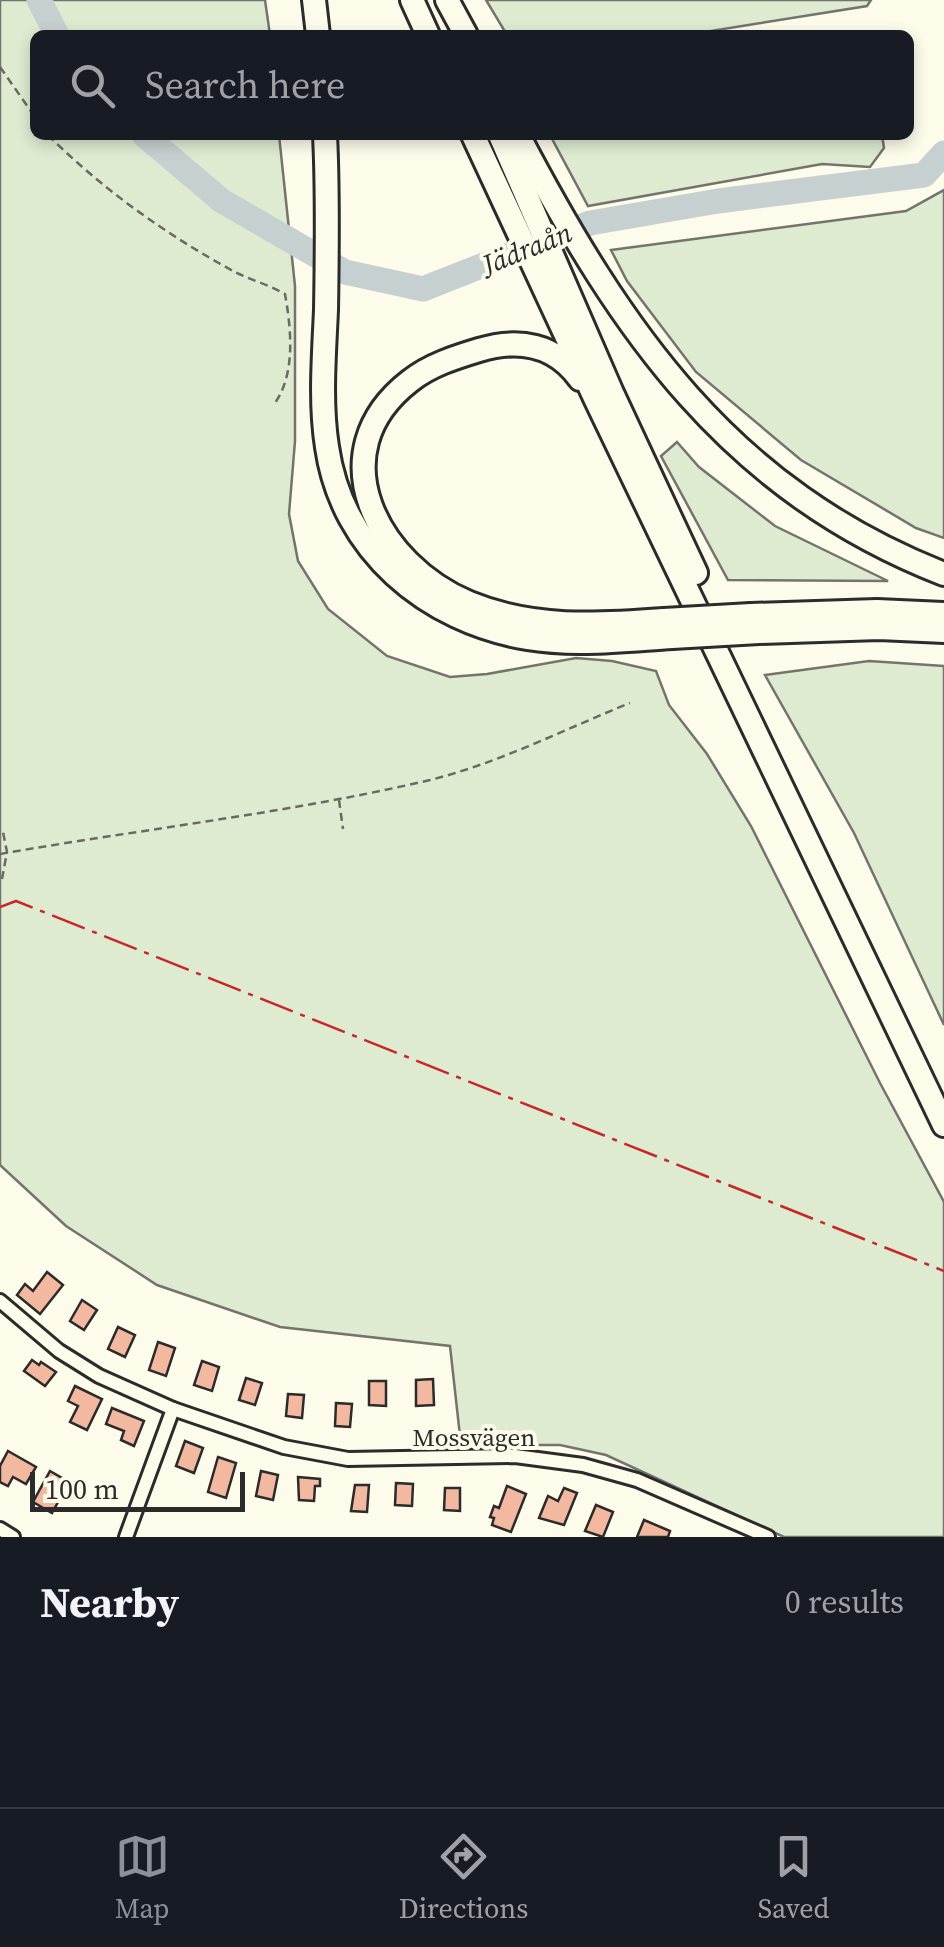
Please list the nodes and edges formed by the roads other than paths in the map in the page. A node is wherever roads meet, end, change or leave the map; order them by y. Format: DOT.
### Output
graph roads {
  1 [pos="314,0"];
  2 [pos="412,0"];
  3 [pos="445,0"];
  4 [pos="317,30"];
  5 [pos="426,30"];
  6 [pos="456,30"];
  7 [pos="463,30"];
  8 [pos="326,140"];
  9 [pos="478,140"];
  10 [pos="502,140"];
  11 [pos="519,140"];
  12 [pos="529,202"];
  13 [pos="556,289"];
  14 [pos="596,400"];
  15 [pos="944,574"];
  16 [pos="944,614"];
  17 [pos="755,623"];
  18 [pos="668,629"];
  19 [pos="944,631"];
  20 [pos="944,1090"];
  21 [pos="944,1126"];
  22 [pos="0,1301"];
  23 [pos="173,1409"];
  24 [pos="0,1529"];
  25 [pos="14,1537"];
  26 [pos="126,1537"];
  27 [pos="768,1537"];
  1 -- 4 [label="highway"];
  2 -- 5 [label="highway"];
  3 -- 6 [label="highway"];
  3 -- 7 [label="highway"];
  8 -- 18 [label="highway"];
  9 -- 12 [label="highway"];
  10 -- 12 [label="highway"];
  11 -- 12 [label="highway"];
  12 -- 13 [label="highway"];
  12 -- 15 [label="highway"];
  13 -- 14 [label="highway"];
  13 -- 20 [label="highway"];
  14 -- 18 [label="highway"];
  14 -- 21 [label="highway"];
  16 -- 17 [label="highway"];
  17 -- 18 [label="highway, bridge"];
  17 -- 19 [label="highway"];
  22 -- 23 [label="street, Mossvägen"];
  23 -- 26 [label="street"];
  23 -- 27 [label="street, Mossvägen"];
  24 -- 25 [label="street"];
}
